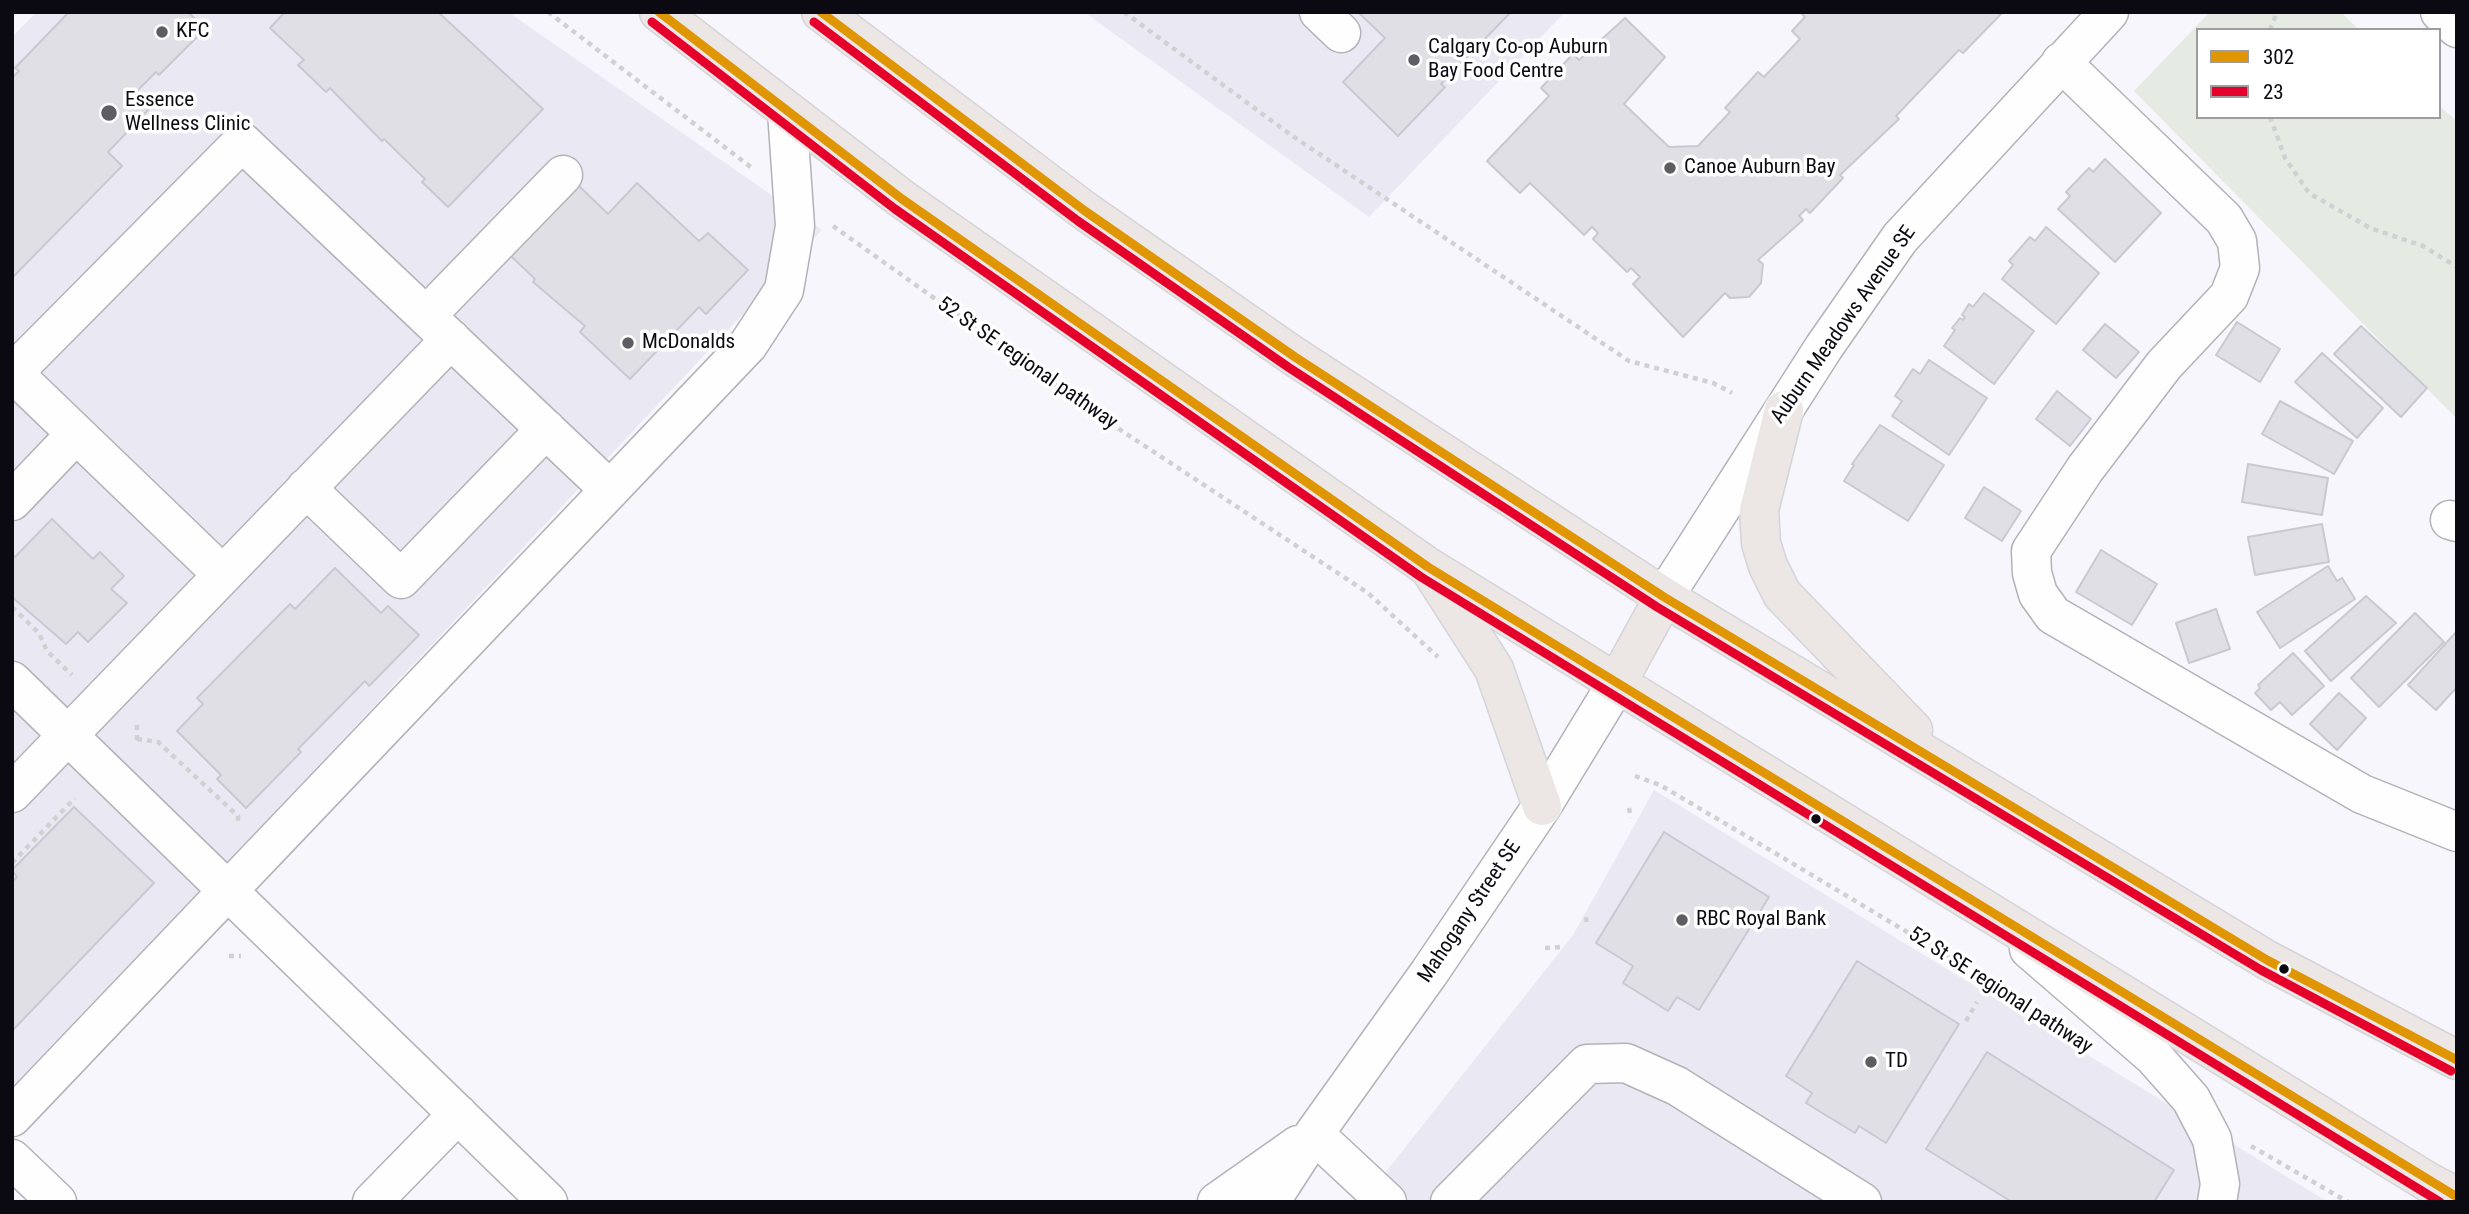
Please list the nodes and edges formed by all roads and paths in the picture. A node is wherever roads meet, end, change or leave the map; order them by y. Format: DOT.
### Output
graph roads {
  1 [pos="548,12"];
  2 [pos="659,12"];
  3 [pos="821,12"];
  4 [pos="1124,12"];
  5 [pos="2109,12"];
  6 [pos="2440,12"];
  7 [pos="2457,28"];
  8 [pos="2062,62"];
  9 [pos="787,111"];
  10 [pos="2271,119"];
  11 [pos="563,175"];
  12 [pos="793,198"];
  13 [pos="2457,267"];
  14 [pos="438,327"];
  15 [pos="13,373"];
  16 [pos="1732,393"];
  17 [pos="1784,410"];
  18 [pos="546,429"];
  19 [pos="76,433"];
  20 [pos="306,488"];
  21 [pos="610,490"];
  22 [pos="12,501"];
  23 [pos="1428,567"];
  24 [pos="223,575"];
  25 [pos="1664,597"];
  26 [pos="12,607"];
  27 [pos="1446,666"];
  28 [pos="75,678"];
  29 [pos="12,681"];
  30 [pos="1617,683"];
  31 [pos="137,725"];
  32 [pos="68,735"];
  33 [pos="137,739"];
  34 [pos="137,751"];
  35 [pos="1949,767"];
  36 [pos="1635,776"];
  37 [pos="12,793"];
  38 [pos="75,798"];
  39 [pos="1542,806"];
  40 [pos="1629,808"];
  41 [pos="1631,818"];
  42 [pos="245,832"];
  43 [pos="2457,832"];
  44 [pos="12,863"];
  45 [pos="228,891"];
  46 [pos="1974,903"];
  47 [pos="1586,917"];
  48 [pos="1587,926"];
  49 [pos="1562,947"];
  50 [pos="1545,948"];
  51 [pos="1977,1002"];
  52 [pos="1966,1021"];
  53 [pos="2053,1024"];
  54 [pos="2457,1060"];
  55 [pos="458,1114"];
  56 [pos="12,1117"];
  57 [pos="1314,1133"];
  58 [pos="2212,1139"];
  59 [pos="12,1159"];
  60 [pos="2457,1197"];
  61 [pos="57,1202"];
  62 [pos="372,1202"];
  63 [pos="548,1202"];
  64 [pos="1217,1202"];
  65 [pos="1270,1202"];
  66 [pos="1387,1202"];
  67 [pos="1450,1202"];
  68 [pos="1862,1202"];
  69 [pos="2217,1202"];
  70 [pos="2348,1202"];
  1 -- 12 [label="path, 52 St SE regional pathway"];
  2 -- 9 [label="main road"];
  3 -- 25 [label="main road"];
  4 -- 16 [label="path"];
  5 -- 8 [label="street, Auburn Meadows Avenue SE"];
  6 -- 7 [label="street"];
  8 -- 17 [label="street, Auburn Meadows Avenue SE"];
  8 -- 43 [label="street"];
  9 -- 12 [label="street"];
  9 -- 23 [label="main road"];
  10 -- 13 [label="path"];
  11 -- 14 [label="street"];
  12 -- 21 [label="street"];
  12 -- 27 [label="path, 52 St SE regional pathway"];
  14 -- 15 [label="street"];
  14 -- 18 [label="street"];
  14 -- 20 [label="street"];
  15 -- 19 [label="street"];
  17 -- 25 [label="street, Auburn Meadows Avenue SE"];
  17 -- 35 [label="main road"];
  18 -- 20 [label="street"];
  18 -- 21 [label="street"];
  19 -- 22 [label="street"];
  19 -- 24 [label="street"];
  20 -- 24 [label="street"];
  21 -- 45 [label="street"];
  23 -- 30 [label="main road"];
  23 -- 39 [label="main road"];
  24 -- 32 [label="street"];
  25 -- 30 [label="main road"];
  25 -- 35 [label="main road"];
  26 -- 28 [label="path"];
  29 -- 32 [label="street"];
  30 -- 39 [label="street, Mahogany Street SE"];
  30 -- 46 [label="main road"];
  31 -- 33 [label="path"];
  32 -- 37 [label="street"];
  32 -- 45 [label="street"];
  33 -- 34 [label="path"];
  33 -- 42 [label="path"];
  35 -- 54 [label="main road"];
  36 -- 53 [label="path, 52 St SE regional pathway"];
  38 -- 44 [label="path"];
  39 -- 57 [label="street, Mahogany Street SE"];
  40 -- 41 [label="path"];
  45 -- 55 [label="street"];
  45 -- 56 [label="street"];
  46 -- 58 [label="street"];
  46 -- 60 [label="main road"];
  47 -- 48 [label="path"];
  49 -- 50 [label="path"];
  51 -- 52 [label="path"];
  55 -- 62 [label="street"];
  55 -- 63 [label="street"];
  57 -- 64 [label="street, Mahogany Street SE"];
  57 -- 65 [label="street, Mahogany Street SE"];
  57 -- 66 [label="street"];
  58 -- 69 [label="street"];
  58 -- 70 [label="path"];
  59 -- 61 [label="street"];
  67 -- 68 [label="street"];
}
